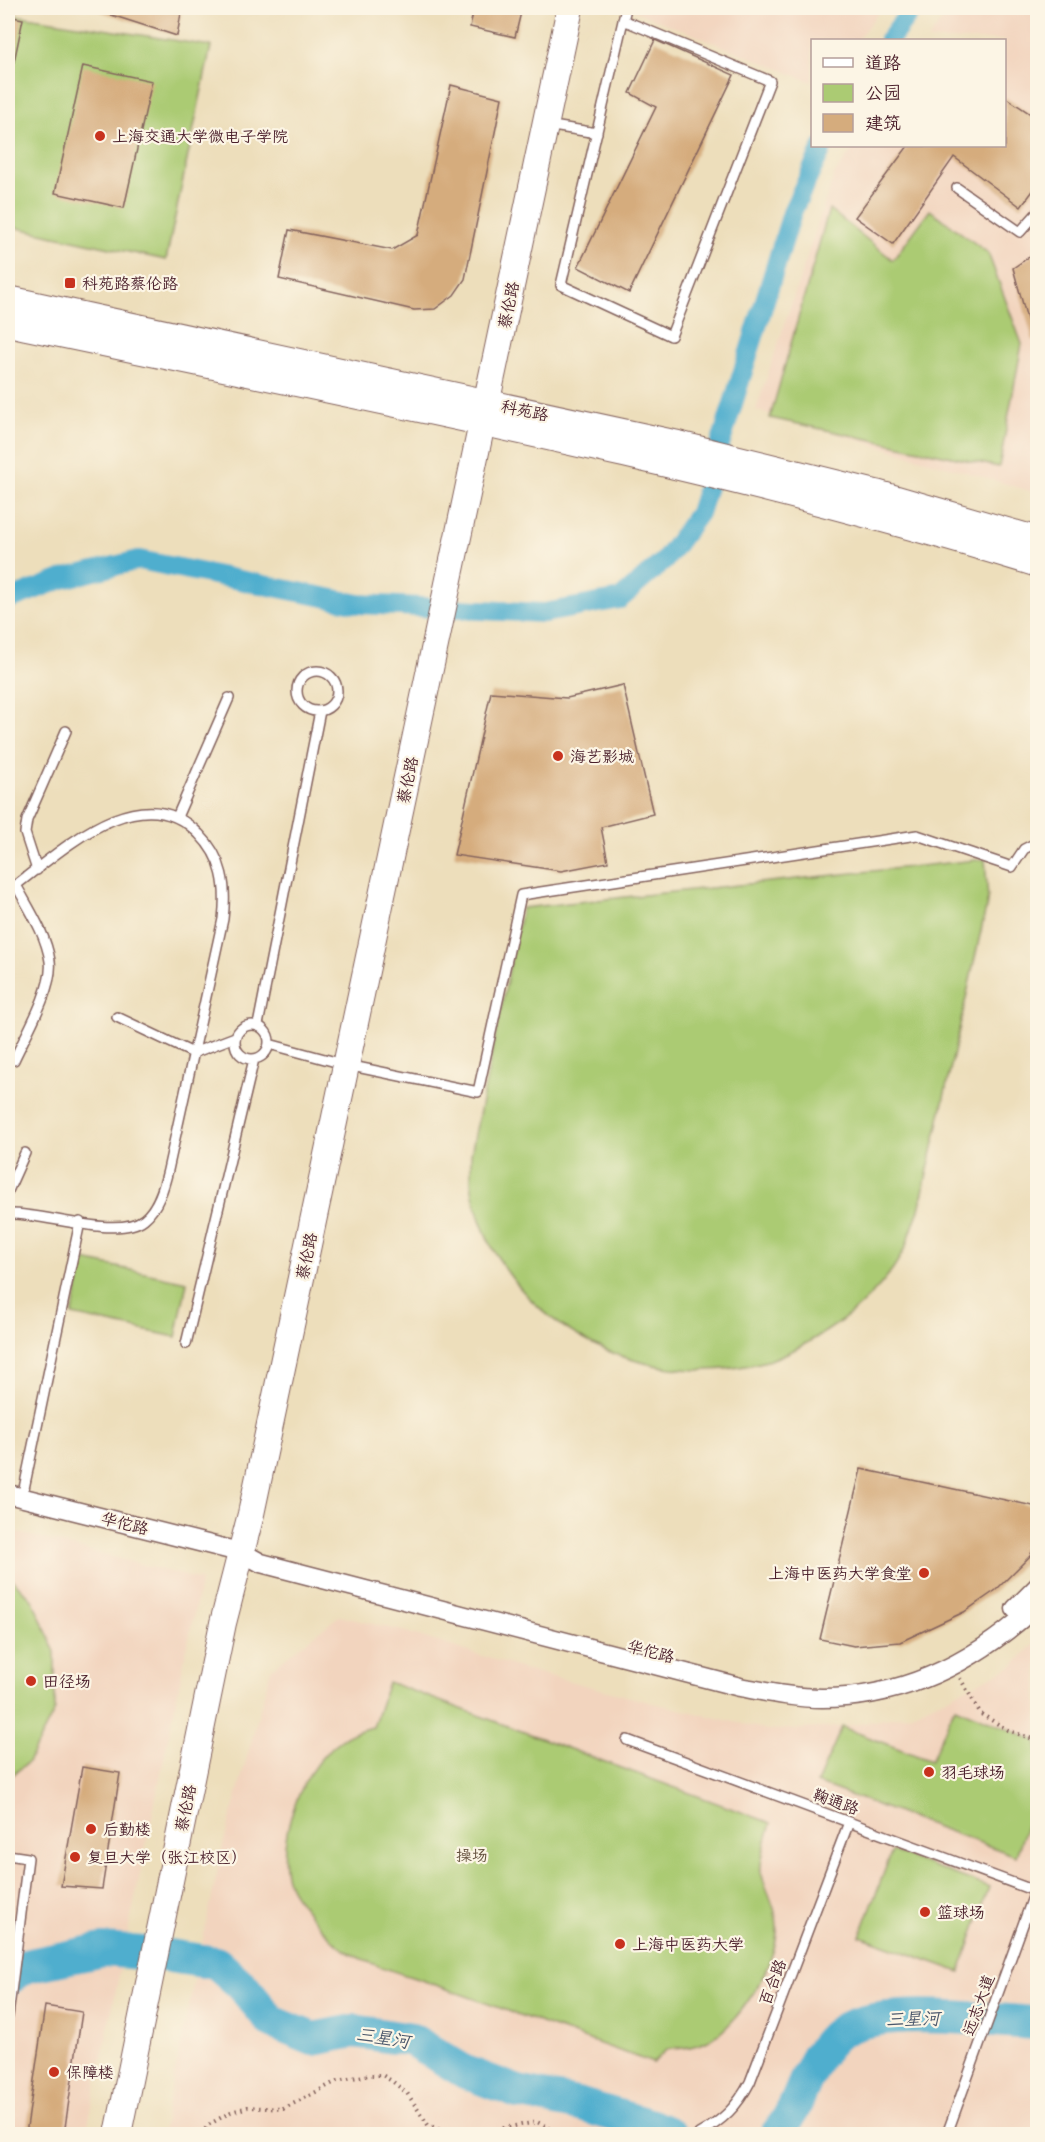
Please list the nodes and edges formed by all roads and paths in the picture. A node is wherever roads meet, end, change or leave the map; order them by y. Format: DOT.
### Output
graph roads {
  1 [pos="570,8"];
  2 [pos="626,8"];
  3 [pos="623,20"];
  4 [pos="546,125"];
  5 [pos="597,133"];
  6 [pos="957,188"];
  7 [pos="1038,212"];
  8 [pos="8,299"];
  9 [pos="8,323"];
  10 [pos="485,413"];
  11 [pos="768,477"];
  12 [pos="1038,540"];
  13 [pos="1038,564"];
  14 [pos="229,698"];
  15 [pos="320,711"];
  16 [pos="66,731"];
  17 [pos="177,817"];
  18 [pos="1038,842"];
  19 [pos="37,870"];
  20 [pos="16,885"];
  21 [pos="8,891"];
  22 [pos="117,1017"];
  23 [pos="258,1025"];
  24 [pos="235,1037"];
  25 [pos="269,1044"];
  26 [pos="193,1053"];
  27 [pos="254,1059"];
  28 [pos="14,1060"];
  29 [pos="347,1065"];
  30 [pos="25,1153"];
  31 [pos="8,1191"];
  32 [pos="8,1217"];
  33 [pos="80,1222"];
  34 [pos="186,1344"];
  35 [pos="15,1496"];
  36 [pos="243,1553"];
  37 [pos="1038,1586"];
  38 [pos="1038,1604"];
  39 [pos="955,1665"];
  40 [pos="627,1740"];
  41 [pos="1038,1741"];
  42 [pos="849,1822"];
  43 [pos="8,1855"];
  44 [pos="1036,1888"];
  45 [pos="153,1990"];
  46 [pos="8,2016"];
  47 [pos="118,2134"];
  48 [pos="129,2134"];
  49 [pos="202,2134"];
  50 [pos="562,2134"];
  51 [pos="699,2134"];
  52 [pos="947,2134"];
  1 -- 4 [label="street, 蔡伦路"];
  2 -- 3 [label="lane"];
  3 -- 5 [label="lane"];
  3 -- 5 [label="lane"];
  4 -- 5 [label="lane"];
  4 -- 10 [label="street, 蔡伦路"];
  6 -- 7 [label="lane"];
  8 -- 10 [label="street, 科苑路"];
  9 -- 10 [label="street, 科苑路"];
  10 -- 11 [label="street, 科苑路"];
  10 -- 29 [label="street, 蔡伦路"];
  11 -- 12 [label="street, 科苑路"];
  11 -- 13 [label="street, 科苑路"];
  14 -- 17 [label="lane"];
  15 -- 15 [label="lane"];
  15 -- 23 [label="lane"];
  16 -- 19 [label="lane"];
  17 -- 19 [label="lane"];
  17 -- 26 [label="lane"];
  18 -- 29 [label="lane"];
  19 -- 20 [label="lane"];
  20 -- 21 [label="lane"];
  20 -- 28 [label="lane"];
  22 -- 26 [label="lane"];
  23 -- 24 [label="lane"];
  23 -- 25 [label="lane"];
  24 -- 26 [label="lane"];
  24 -- 27 [label="lane"];
  25 -- 27 [label="lane"];
  25 -- 29 [label="lane"];
  26 -- 33 [label="lane"];
  27 -- 34 [label="lane"];
  29 -- 36 [label="street, 蔡伦路"];
  30 -- 31 [label="lane"];
  32 -- 33 [label="lane"];
  33 -- 35 [label="lane"];
  35 -- 36 [label="street, 华佗路"];
  36 -- 37 [label="street, 华佗路"];
  36 -- 39 [label="street, 华佗路"];
  36 -- 45 [label="street, 蔡伦路"];
  38 -- 39 [label="street, 华佗路"];
  39 -- 41 [label="path"];
  40 -- 42 [label="lane, 鞠通路"];
  42 -- 44 [label="lane, 鞠通路"];
  42 -- 51 [label="lane, 百合路"];
  43 -- 46 [label="lane"];
  44 -- 52 [label="lane, 远志大道"];
  45 -- 47 [label="street, 蔡伦路"];
  45 -- 48 [label="street, 蔡伦路"];
  49 -- 50 [label="path"];
}
